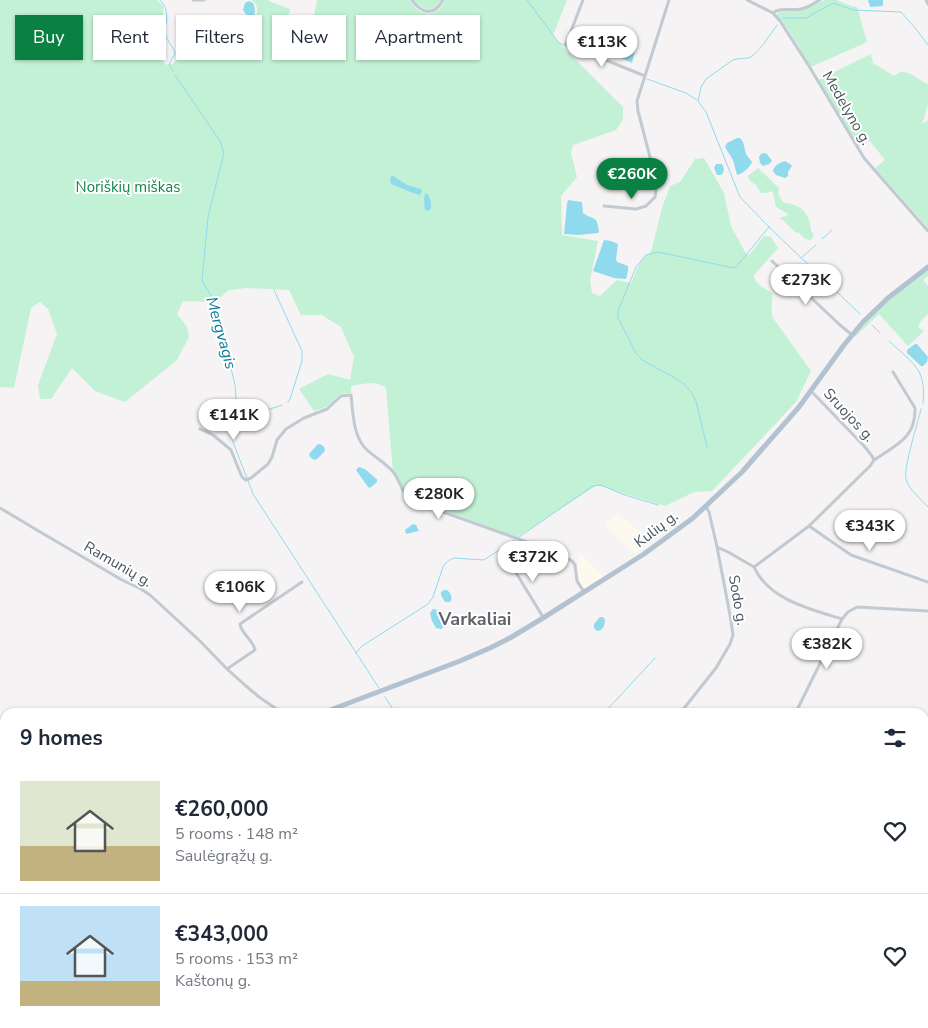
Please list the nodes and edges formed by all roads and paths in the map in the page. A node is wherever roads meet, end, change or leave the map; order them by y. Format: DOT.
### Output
graph roads {
  1 [pos="193,0"];
  2 [pos="204,0"];
  3 [pos="412,0"];
  4 [pos="443,0"];
  5 [pos="582,0"];
  6 [pos="669,0"];
  7 [pos="747,0"];
  8 [pos="820,0"];
  9 [pos="926,0"];
  10 [pos="815,1"];
  11 [pos="928,4"];
  12 [pos="773,13"];
  13 [pos="645,76"];
  14 [pos="604,206"];
  15 [pos="928,230"];
  16 [pos="772,261"];
  17 [pos="928,267"];
  18 [pos="852,335"];
  19 [pos="893,372"];
  20 [pos="811,391"];
  21 [pos="200,429"];
  22 [pos="874,460"];
  23 [pos="706,507"];
  24 [pos="0,508"];
  25 [pos="809,526"];
  26 [pos="718,548"];
  27 [pos="507,558"];
  28 [pos="754,567"];
  29 [pos="302,582"];
  30 [pos="928,582"];
  31 [pos="584,593"];
  32 [pos="928,611"];
  33 [pos="543,618"];
  34 [pos="842,619"];
  35 [pos="227,669"];
  36 [pos="275,708"];
  37 [pos="335,708"];
  38 [pos="684,708"];
  39 [pos="798,708"];
  1 -- 2 [label="street"];
  3 -- 4 [label="street"];
  5 -- 13 [label="street"];
  6 -- 13 [label="street"];
  7 -- 12 [label="street, Medelyno g."];
  8 -- 10 [label="street"];
  9 -- 11 [label="street"];
  10 -- 12 [label="street"];
  12 -- 15 [label="street, Medelyno g."];
  13 -- 14 [label="street"];
  16 -- 18 [label="street"];
  17 -- 18 [label="main road, Kulių g."];
  18 -- 20 [label="main road, Kulių g."];
  19 -- 22 [label="street"];
  20 -- 22 [label="street, Sruojos g."];
  20 -- 23 [label="main road, Kulių g."];
  21 -- 31 [label="street"];
  22 -- 25 [label="street, Sruojos g."];
  23 -- 26 [label="street, Sodo g."];
  23 -- 31 [label="main road, Kulių g."];
  24 -- 35 [label="street, Ramunių g."];
  25 -- 28 [label="street, Sruojos g."];
  25 -- 30 [label="street"];
  26 -- 28 [label="street"];
  26 -- 38 [label="street, Sodo g."];
  27 -- 33 [label="street"];
  28 -- 34 [label="street"];
  29 -- 35 [label="street"];
  31 -- 33 [label="main road, Kulių g."];
  32 -- 34 [label="street"];
  33 -- 37 [label="main road, Kulių g."];
  34 -- 39 [label="street"];
  35 -- 36 [label="street, Ramunių g."];
}
